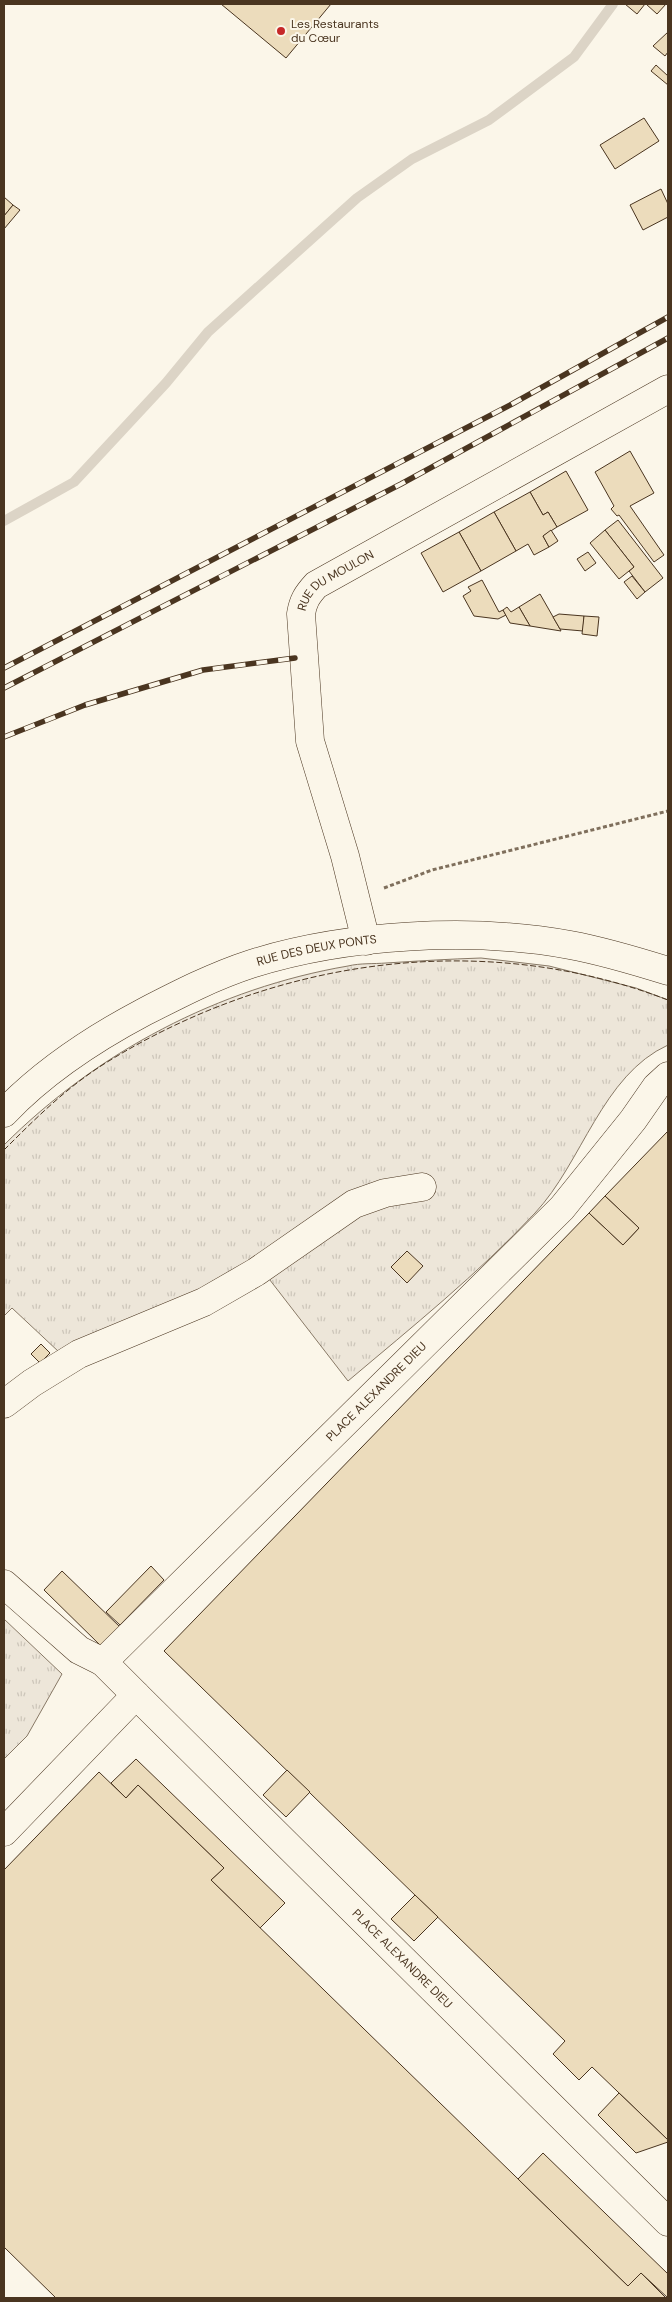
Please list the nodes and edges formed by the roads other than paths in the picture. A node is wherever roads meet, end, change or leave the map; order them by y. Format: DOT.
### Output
graph roads {
  1 [pos="668,389"];
  2 [pos="366,941"];
  3 [pos="668,971"];
  4 [pos="668,1076"];
  5 [pos="4,1113"];
  6 [pos="422,1187"];
  7 [pos="4,1404"];
  8 [pos="4,1584"];
  9 [pos="103,1662"];
  10 [pos="136,1695"];
  11 [pos="4,1832"];
  12 [pos="668,2222"];
  1 -- 2 [label="street, RUE DU MOULON"];
  2 -- 3 [label="street, RUE DES DEUX PONTS"];
  2 -- 5 [label="street, RUE DES DEUX PONTS"];
  4 -- 9 [label="street, PLACE ALEXANDRE DIEU"];
  6 -- 7 [label="street"];
  8 -- 9 [label="street"];
  9 -- 10 [label="street, PLACE ALEXANDRE DIEU"];
  10 -- 11 [label="street"];
  10 -- 12 [label="street, PLACE ALEXANDRE DIEU"];
}
